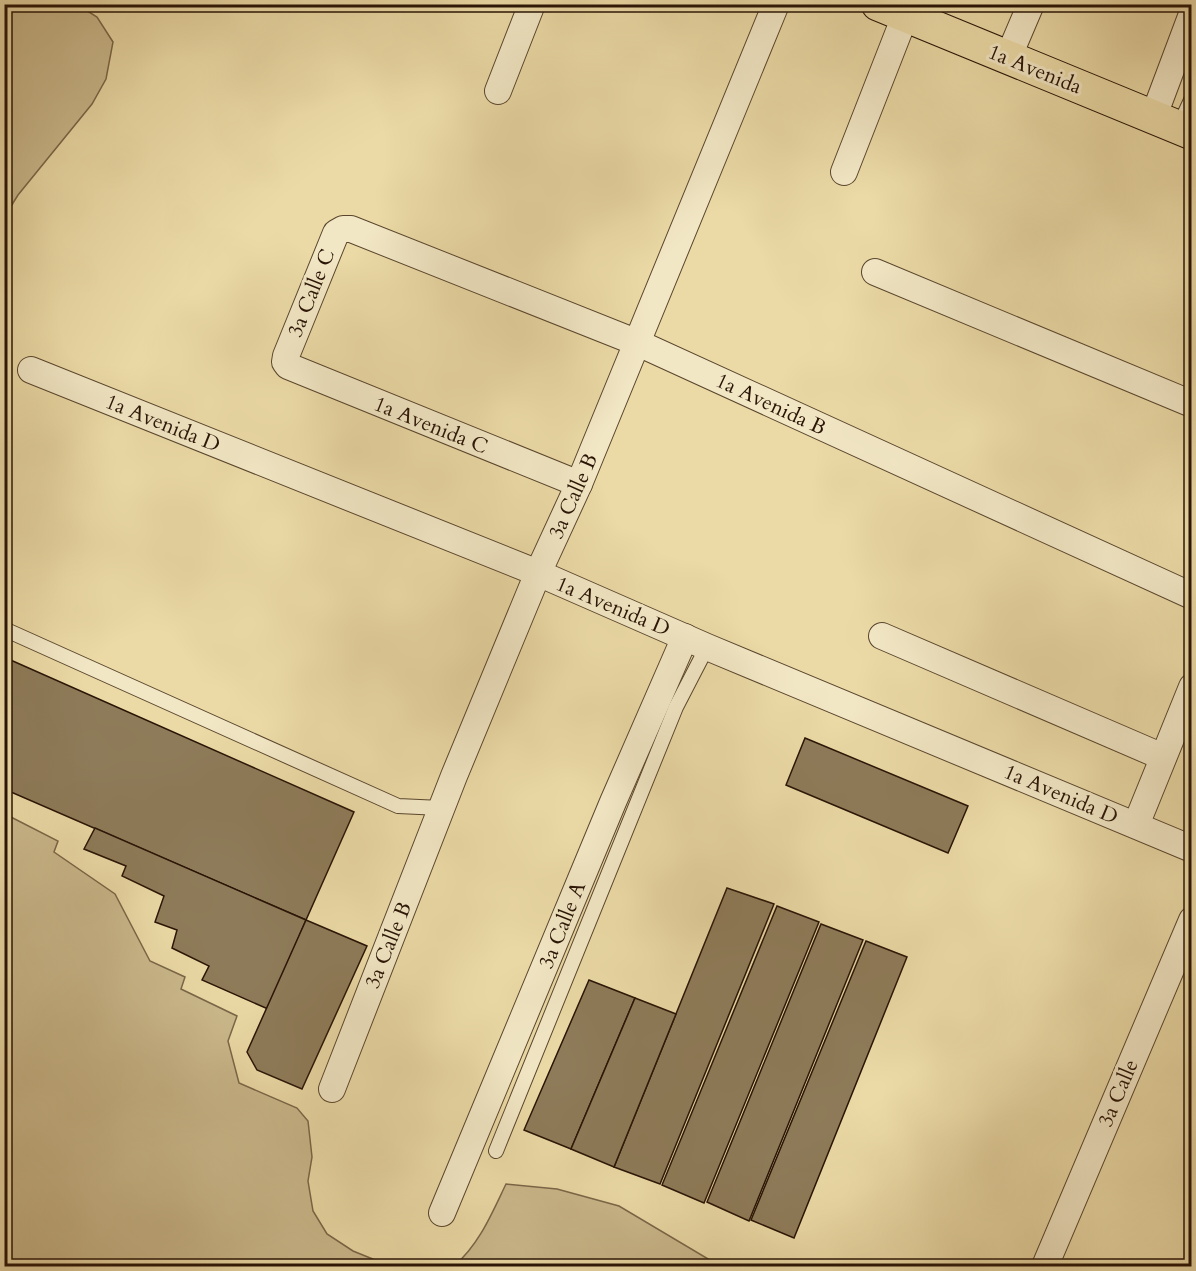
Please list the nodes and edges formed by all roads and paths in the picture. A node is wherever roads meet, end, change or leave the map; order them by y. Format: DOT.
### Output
graph roads {
  1 [pos="532,4"];
  2 [pos="776,4"];
  3 [pos="1031,4"];
  4 [pos="891,10"];
  5 [pos="1191,14"];
  6 [pos="1008,58"];
  7 [pos="498,91"];
  8 [pos="1191,98"];
  9 [pos="1174,126"];
  10 [pos="844,172"];
  11 [pos="344,229"];
  12 [pos="875,273"];
  13 [pos="638,343"];
  14 [pos="285,362"];
  15 [pos="32,370"];
  16 [pos="1191,404"];
  17 [pos="579,484"];
  18 [pos="538,573"];
  19 [pos="1191,596"];
  20 [pos="4,629"];
  21 [pos="882,636"];
  22 [pos="696,642"];
  23 [pos="1191,687"];
  24 [pos="1184,728"];
  25 [pos="1163,757"];
  26 [pos="441,808"];
  27 [pos="1136,825"];
  28 [pos="1191,849"];
  29 [pos="1191,920"];
  30 [pos="332,1089"];
  31 [pos="495,1151"];
  32 [pos="442,1213"];
  33 [pos="1045,1266"];
  1 -- 7 [label="street"];
  2 -- 13 [label="street, 3a Calle B"];
  3 -- 6 [label="street"];
  4 -- 6 [label="main road, 1a Avenida"];
  4 -- 10 [label="street"];
  5 -- 9 [label="street"];
  6 -- 9 [label="main road, 1a Avenida"];
  8 -- 9 [label="lane"];
  11 -- 13 [label="street, 1a Avenida B"];
  11 -- 14 [label="street, 3a Calle C"];
  12 -- 16 [label="street"];
  13 -- 17 [label="street, 3a Calle B"];
  13 -- 19 [label="street, 1a Avenida B"];
  14 -- 17 [label="street, 1a Avenida C"];
  15 -- 18 [label="street, 1a Avenida D"];
  17 -- 18 [label="street, 3a Calle B"];
  18 -- 22 [label="street, 1a Avenida D"];
  18 -- 26 [label="street, 3a Calle B"];
  20 -- 26 [label="lane"];
  21 -- 25 [label="street"];
  22 -- 27 [label="street, 1a Avenida D"];
  22 -- 31 [label="lane"];
  22 -- 32 [label="street, 3a Calle A"];
  23 -- 24 [label="street"];
  24 -- 25 [label="street"];
  25 -- 27 [label="street"];
  26 -- 30 [label="street, 3a Calle B"];
  27 -- 28 [label="street, 1a Avenida D"];
  29 -- 33 [label="street, 3a Calle"];
}
